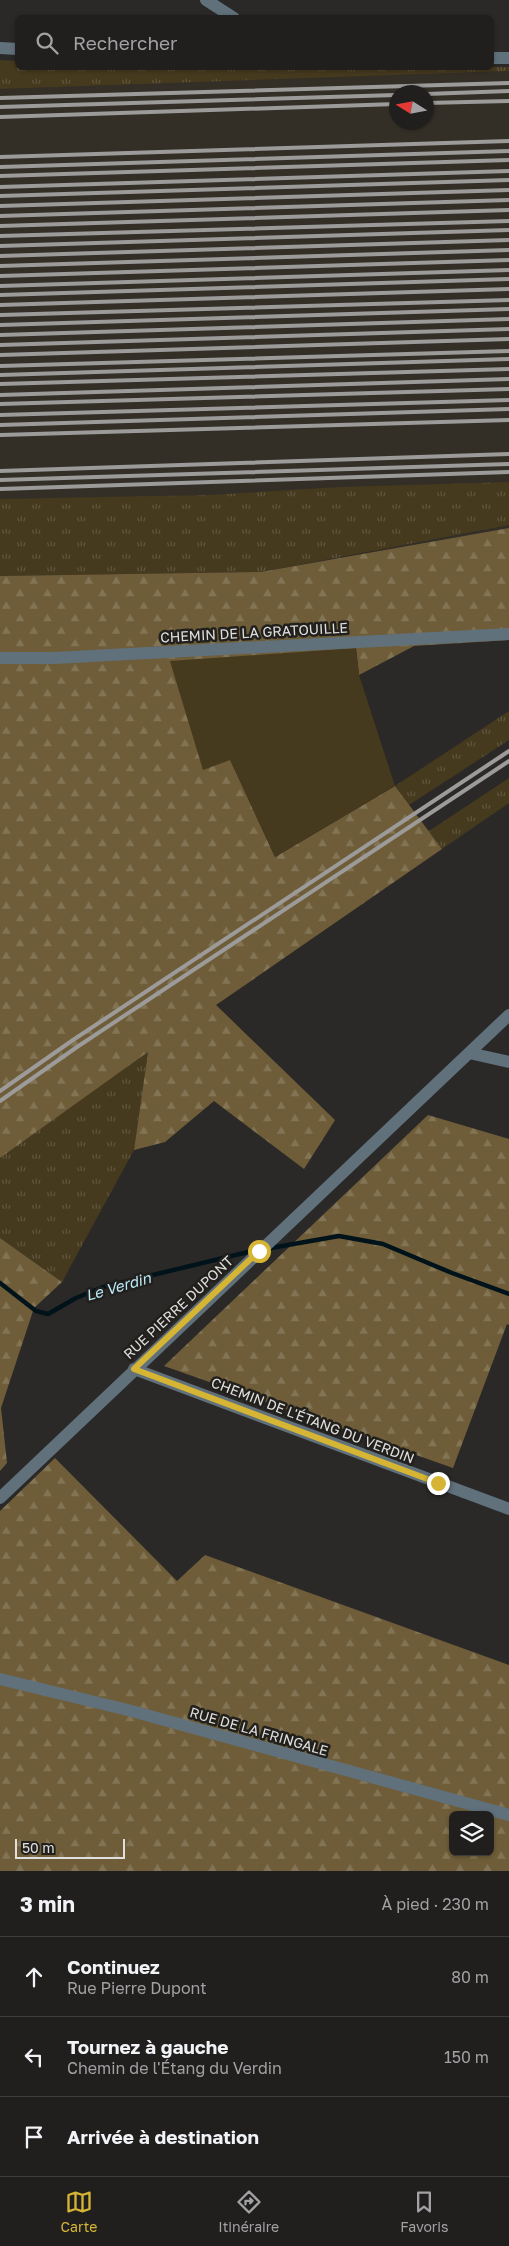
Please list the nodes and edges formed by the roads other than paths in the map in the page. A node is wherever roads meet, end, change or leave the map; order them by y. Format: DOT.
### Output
graph roads {
  1 [pos="206,0"];
  2 [pos="229,15"];
  3 [pos="0,48"];
  4 [pos="15,49"];
  5 [pos="494,58"];
  6 [pos="509,58"];
  7 [pos="509,634"];
  8 [pos="0,658"];
  9 [pos="509,1015"];
  10 [pos="468,1053"];
  11 [pos="509,1062"];
  12 [pos="134,1369"];
  13 [pos="0,1498"];
  14 [pos="509,1510"];
  15 [pos="0,1679"];
  16 [pos="509,1815"];
  1 -- 2 [label="street"];
  3 -- 4 [label="street"];
  5 -- 6 [label="street"];
  7 -- 8 [label="street, CHEMIN DE LA GRATOUILLE"];
  9 -- 10 [label="street, RUE PIERRE DUPONT"];
  10 -- 11 [label="street"];
  10 -- 12 [label="street, RUE PIERRE DUPONT"];
  12 -- 13 [label="street, RUE PIERRE DUPONT"];
  12 -- 14 [label="street, CHEMIN DE L'ÉTANG DU VERDIN"];
  15 -- 16 [label="street, RUE DE LA FRINGALE"];
}
